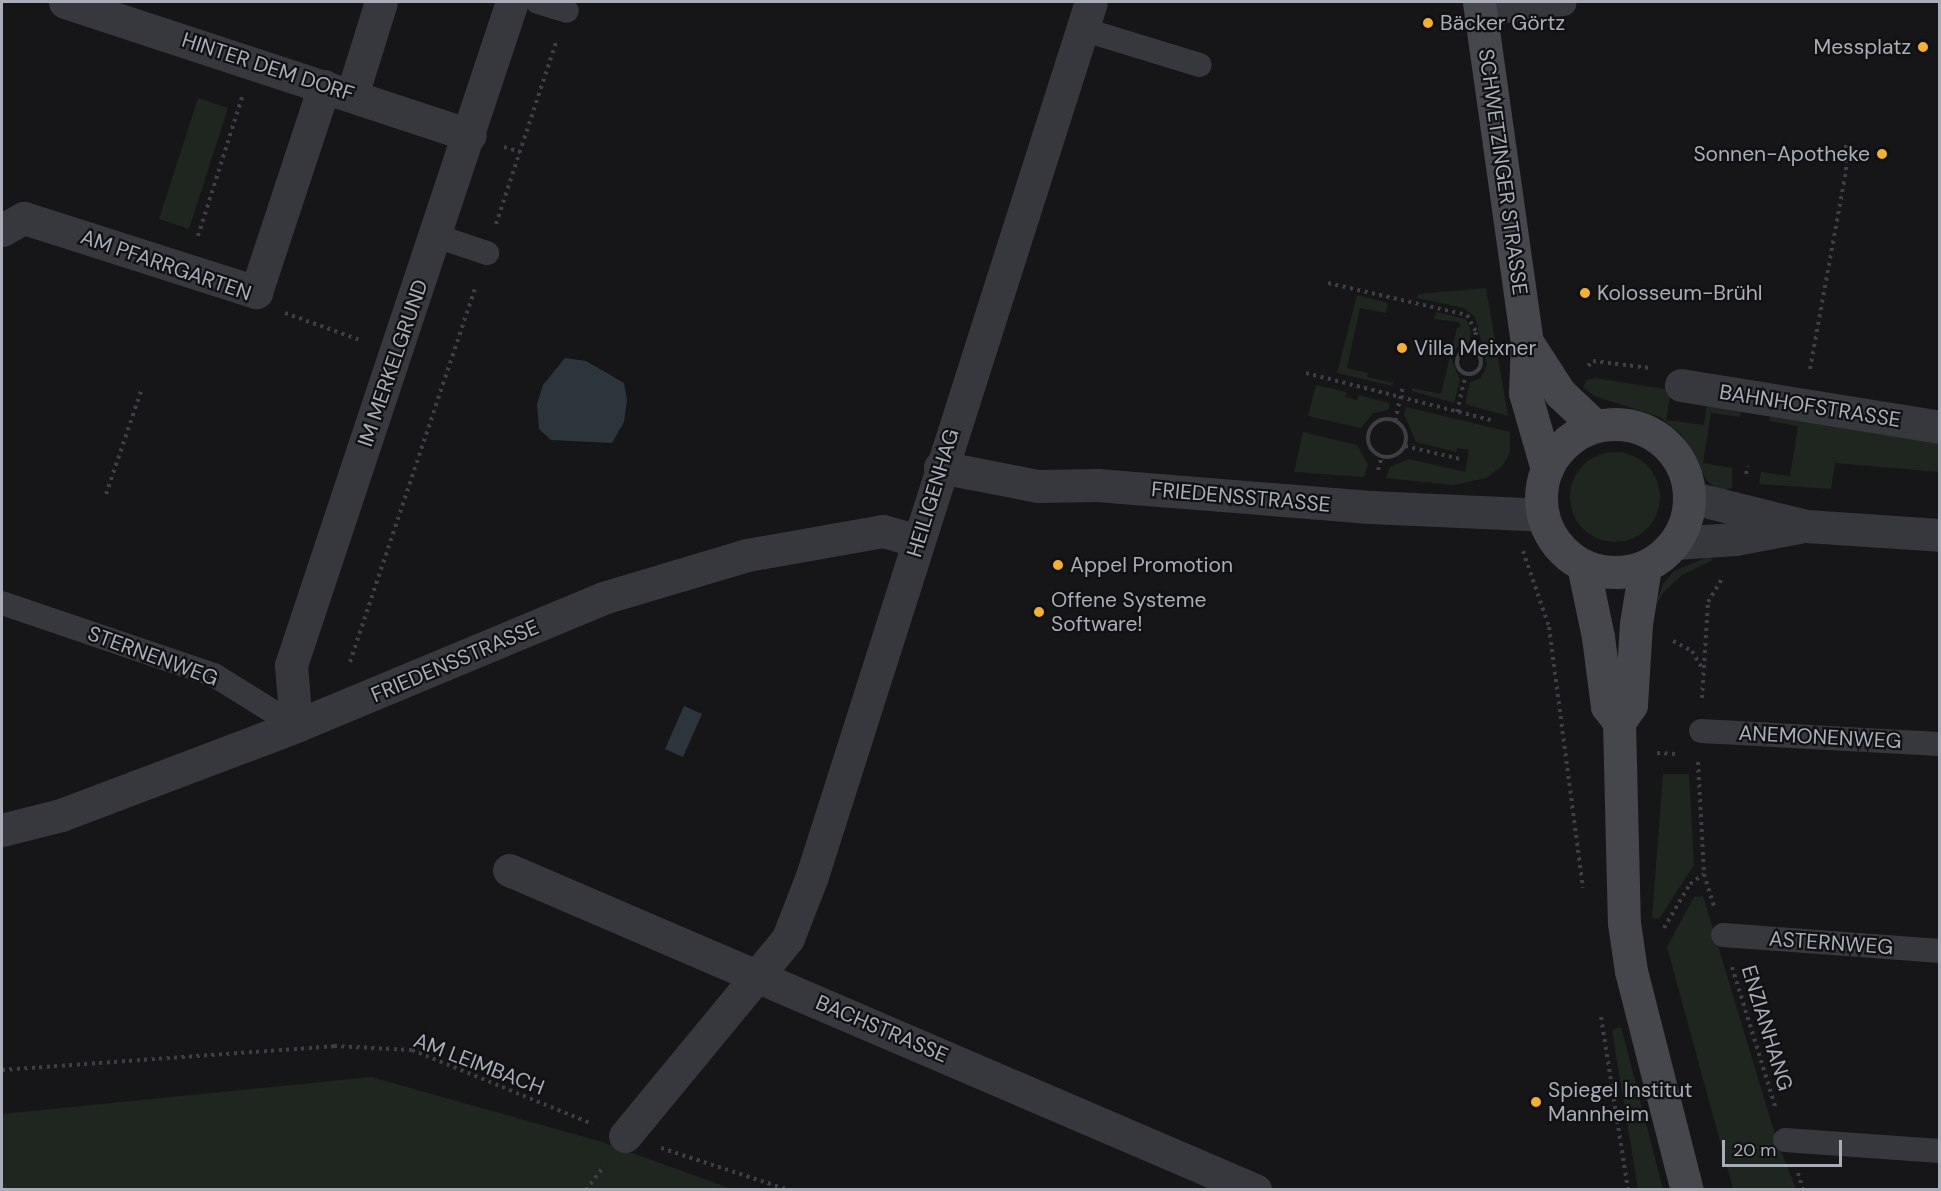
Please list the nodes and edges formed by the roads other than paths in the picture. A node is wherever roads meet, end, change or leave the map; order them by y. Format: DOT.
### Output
graph roads {
  1 [pos="65,2"];
  2 [pos="381,2"];
  3 [pos="512,2"];
  4 [pos="538,2"];
  5 [pos="1564,4"];
  6 [pos="1480,8"];
  7 [pos="567,11"];
  8 [pos="1086,15"];
  9 [pos="1200,65"];
  10 [pos="338,91"];
  11 [pos="470,135"];
  12 [pos="2,230"];
  13 [pos="436,236"];
  14 [pos="487,254"];
  15 [pos="1527,342"];
  16 [pos="1681,385"];
  17 [pos="1595,426"];
  18 [pos="1940,427"];
  19 [pos="940,467"];
  20 [pos="1547,469"];
  21 [pos="1689,496"];
  22 [pos="1543,515"];
  23 [pos="1806,526"];
  24 [pos="1940,535"];
  25 [pos="918,541"];
  26 [pos="1675,543"];
  27 [pos="1583,566"];
  28 [pos="1645,567"];
  29 [pos="2,603"];
  30 [pos="1619,722"];
  31 [pos="296,726"];
  32 [pos="1701,731"];
  33 [pos="1940,744"];
  34 [pos="2,830"];
  35 [pos="509,870"];
  36 [pos="1723,935"];
  37 [pos="1940,951"];
  38 [pos="759,976"];
  39 [pos="625,1136"];
  40 [pos="1785,1140"];
  41 [pos="1940,1151"];
  42 [pos="1255,1190"];
  43 [pos="1687,1190"];
  1 -- 10 [label="street, HINTER DEM DORF"];
  2 -- 10 [label="street"];
  3 -- 11 [label="street, IM MERKELGRUND"];
  4 -- 7 [label="lane"];
  5 -- 6 [label="lane"];
  6 -- 15 [label="main road, SCHWETZINGER STRASSE"];
  8 -- 9 [label="lane"];
  8 -- 19 [label="street, HEILIGENHAG"];
  10 -- 11 [label="street, HINTER DEM DORF"];
  10 -- 12 [label="street, AM PFARRGARTEN"];
  11 -- 13 [label="street, IM MERKELGRUND"];
  13 -- 14 [label="lane"];
  13 -- 31 [label="street, IM MERKELGRUND"];
  15 -- 17 [label="main road, SCHWETZINGER STRASSE"];
  15 -- 20 [label="main road, SCHWETZINGER STRASSE"];
  16 -- 18 [label="street, BAHNHOFSTRASSE"];
  17 -- 20 [label="main road"];
  17 -- 21 [label="main road"];
  19 -- 22 [label="street, FRIEDENSSTRASSE"];
  19 -- 25 [label="street, HEILIGENHAG"];
  20 -- 22 [label="main road"];
  21 -- 23 [label="street"];
  21 -- 26 [label="main road"];
  22 -- 27 [label="main road"];
  23 -- 24 [label="street"];
  23 -- 26 [label="street"];
  25 -- 31 [label="street, FRIEDENSSTRASSE"];
  25 -- 38 [label="street, HEILIGENHAG"];
  26 -- 28 [label="main road"];
  27 -- 28 [label="main road"];
  27 -- 30 [label="main road"];
  28 -- 30 [label="main road"];
  29 -- 31 [label="lane, STERNENWEG"];
  30 -- 43 [label="main road"];
  31 -- 34 [label="street, FRIEDENSSTRASSE"];
  32 -- 33 [label="lane, ANEMONENWEG"];
  35 -- 38 [label="street, BACHSTRASSE"];
  36 -- 37 [label="lane, ASTERNWEG"];
  38 -- 39 [label="street, HEILIGENHAG"];
  38 -- 42 [label="street, BACHSTRASSE"];
  40 -- 41 [label="lane"];
}
